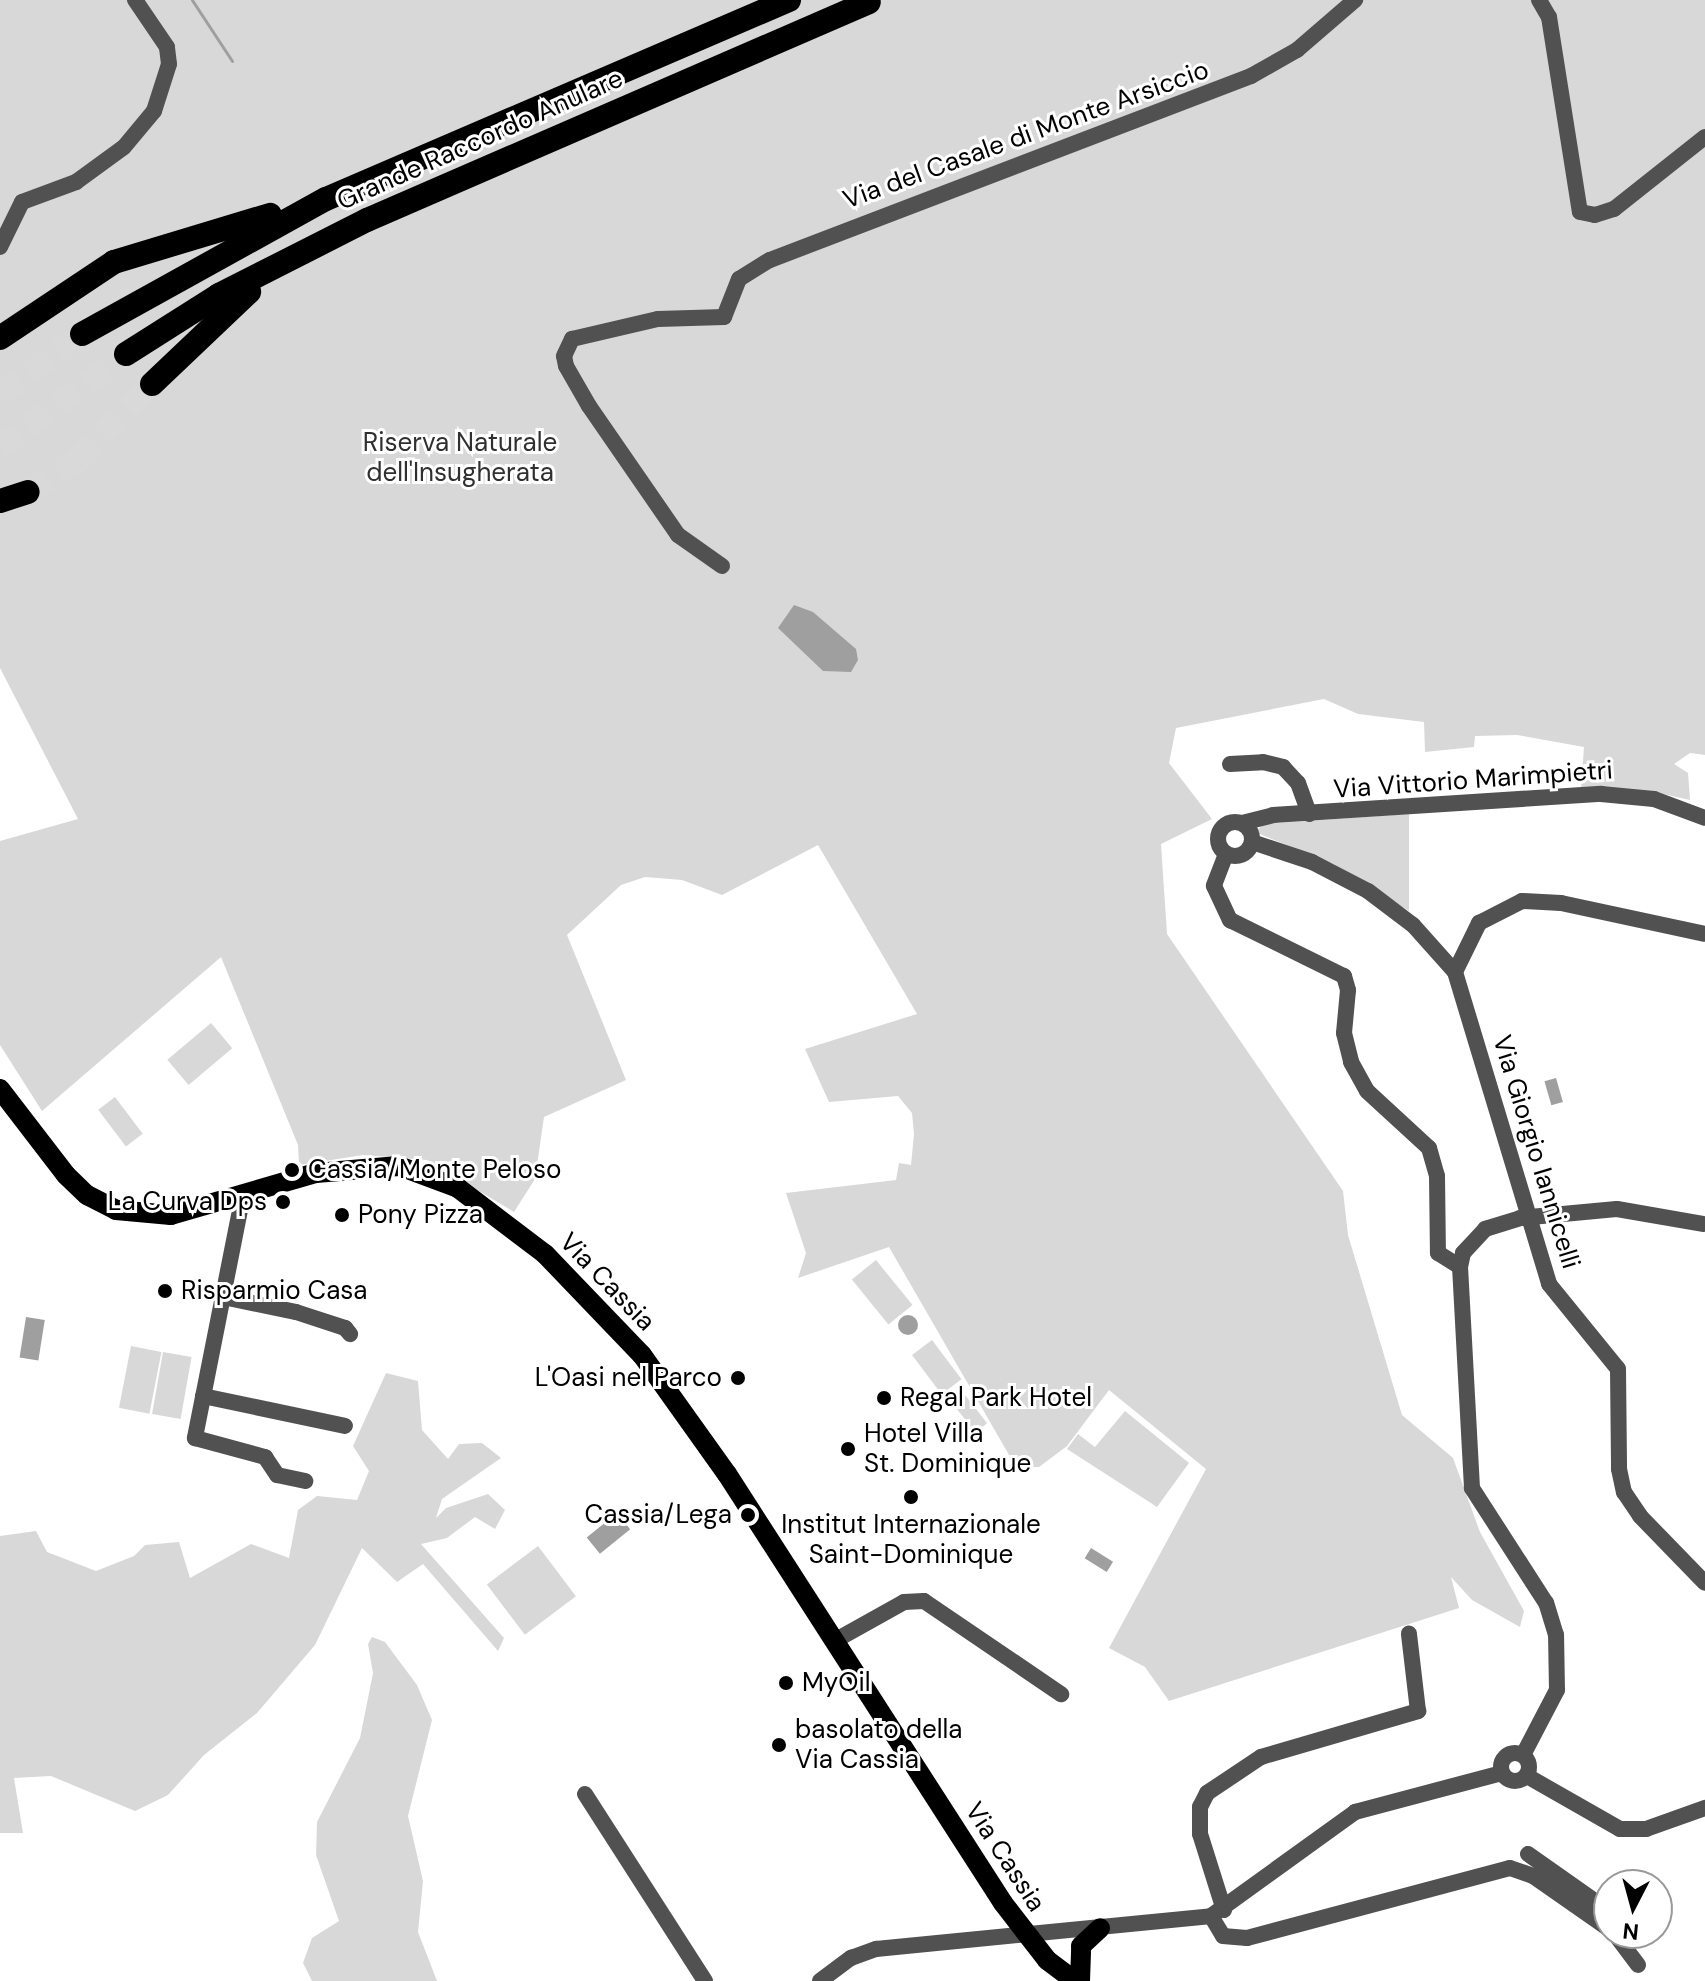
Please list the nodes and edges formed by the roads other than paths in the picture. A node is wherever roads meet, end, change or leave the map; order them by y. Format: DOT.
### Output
graph roads {
  1 [pos="135,0"];
  2 [pos="789,0"];
  3 [pos="1355,0"];
  4 [pos="1539,0"];
  5 [pos="869,2"];
  6 [pos="1705,137"];
  7 [pos="326,199"];
  8 [pos="0,247"];
  9 [pos="288,260"];
  10 [pos="82,334"];
  11 [pos="0,338"];
  12 [pos="126,354"];
  13 [pos="152,384"];
  14 [pos="28,492"];
  15 [pos="0,501"];
  16 [pos="722,566"];
  17 [pos="1230,764"];
  18 [pos="1309,814"];
  19 [pos="1705,818"];
  20 [pos="1242,823"];
  21 [pos="1252,842"];
  22 [pos="1226,854"];
  23 [pos="1705,934"];
  24 [pos="1455,972"];
  25 [pos="0,1089"];
  26 [pos="243,1195"];
  27 [pos="1528,1217"];
  28 [pos="1704,1226"];
  29 [pos="1460,1267"];
  30 [pos="223,1297"];
  31 [pos="350,1334"];
  32 [pos="203,1396"];
  33 [pos="345,1426"];
  34 [pos="305,1481"];
  35 [pos="1705,1583"];
  36 [pos="1409,1634"];
  37 [pos="836,1640"];
  38 [pos="1061,1694"];
  39 [pos="1523,1755"];
  40 [pos="1502,1773"];
  41 [pos="1527,1776"];
  42 [pos="585,1794"];
  43 [pos="1705,1808"];
  44 [pos="1528,1854"];
  45 [pos="1593,1900"];
  46 [pos="1218,1913"];
  47 [pos="1593,1918"];
  48 [pos="1100,1928"];
  49 [pos="1025,1934"];
  50 [pos="1626,1949"];
  51 [pos="1638,1965"];
  52 [pos="1074,1980"];
  53 [pos="705,1981"];
  54 [pos="820,1981"];
  1 -- 8 [label="street"];
  2 -- 7 [label="highway, Grande Raccordo Anulare"];
  3 -- 16 [label="street, Via del Casale di Monte Arsiccio"];
  4 -- 6 [label="street"];
  5 -- 9 [label="highway, Grande Raccordo Anulare"];
  7 -- 10 [label="highway, Grande Raccordo Anulare"];
  7 -- 11 [label="highway"];
  9 -- 12 [label="highway, Grande Raccordo Anulare"];
  9 -- 13 [label="highway"];
  14 -- 15 [label="highway"];
  17 -- 18 [label="street"];
  18 -- 19 [label="street, Via Vittorio Marimpietri"];
  18 -- 20 [label="street, Via Vittorio Marimpietri"];
  20 -- 21 [label="street"];
  20 -- 22 [label="street"];
  21 -- 22 [label="street"];
  21 -- 24 [label="street"];
  22 -- 29 [label="street"];
  23 -- 24 [label="street"];
  24 -- 27 [label="street, Via Giorgio Iannicelli"];
  25 -- 26 [label="main road, Via Cassia"];
  26 -- 30 [label="street"];
  26 -- 37 [label="main road, Via Cassia"];
  27 -- 28 [label="street"];
  27 -- 29 [label="street"];
  27 -- 35 [label="street, Via Giorgio Iannicelli"];
  29 -- 39 [label="street"];
  30 -- 31 [label="street"];
  30 -- 32 [label="street"];
  32 -- 33 [label="street"];
  32 -- 34 [label="street"];
  36 -- 46 [label="street"];
  37 -- 38 [label="street"];
  37 -- 49 [label="main road, Via Cassia"];
  39 -- 40 [label="street"];
  39 -- 41 [label="street"];
  40 -- 41 [label="street"];
  40 -- 46 [label="street"];
  41 -- 43 [label="street"];
  42 -- 53 [label="street"];
  44 -- 45 [label="street"];
  46 -- 47 [label="street"];
  46 -- 48 [label="street"];
  48 -- 49 [label="street"];
  48 -- 52 [label="main road"];
  49 -- 52 [label="main road, Via Cassia"];
  49 -- 54 [label="street"];
  50 -- 51 [label="street"];
}
